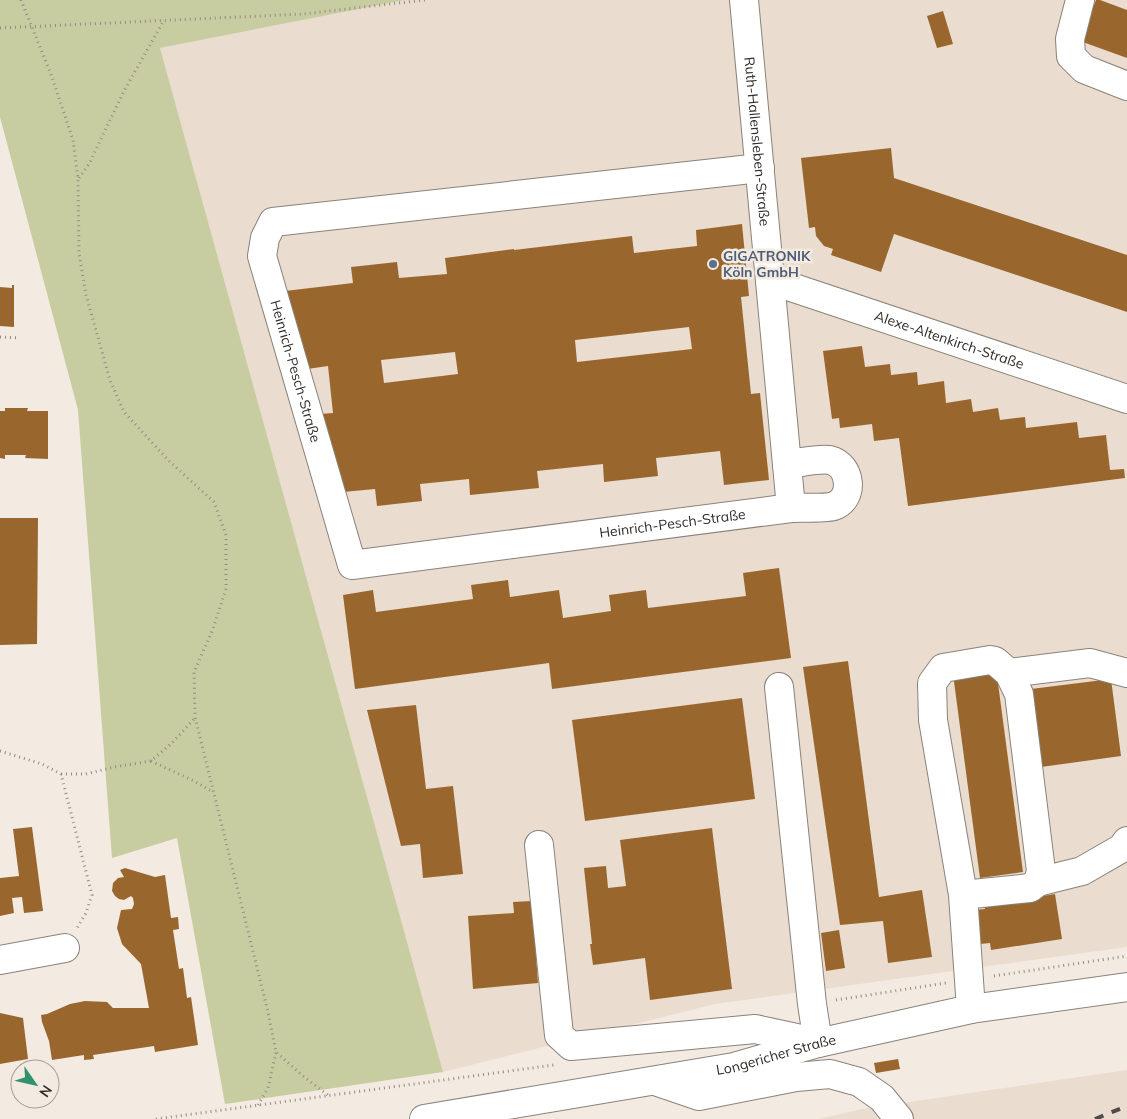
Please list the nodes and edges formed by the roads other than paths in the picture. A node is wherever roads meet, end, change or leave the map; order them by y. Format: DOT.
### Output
graph roads {
  1 [pos="744,0"];
  2 [pos="1080,0"];
  3 [pos="1127,86"];
  4 [pos="760,168"];
  5 [pos="770,280"];
  6 [pos="1127,399"];
  7 [pos="787,464"];
  8 [pos="791,508"];
  9 [pos="1009,673"];
  10 [pos="1127,673"];
  11 [pos="780,687"];
  12 [pos="1127,842"];
  13 [pos="539,845"];
  14 [pos="1038,882"];
  15 [pos="963,895"];
  16 [pos="65,948"];
  17 [pos="0,960"];
  18 [pos="1127,987"];
  19 [pos="971,1009"];
  20 [pos="818,1043"];
  21 [pos="655,1081"];
  22 [pos="452,1116"];
  23 [pos="424,1119"];
  24 [pos="899,1119"];
  1 -- 4 [label="street, Ruth-Hallensleben-Straße"];
  2 -- 3 [label="street"];
  4 -- 5 [label="street, Ruth-Hallensleben-Straße"];
  4 -- 8 [label="street, Heinrich-Pesch-Straße"];
  5 -- 6 [label="street, Alexe-Altenkirch-Straße"];
  5 -- 7 [label="street, Ruth-Hallensleben-Straße"];
  7 -- 8 [label="street, Ruth-Hallensleben-Straße"];
  7 -- 8 [label="street"];
  9 -- 10 [label="street"];
  9 -- 14 [label="street"];
  9 -- 15 [label="street"];
  11 -- 20 [label="street"];
  12 -- 14 [label="street"];
  13 -- 20 [label="street"];
  14 -- 15 [label="street"];
  15 -- 19 [label="street"];
  16 -- 17 [label="street"];
  18 -- 19 [label="street, Longericher Straße"];
  19 -- 20 [label="street, Longericher Straße"];
  20 -- 21 [label="street, Longericher Straße"];
  21 -- 22 [label="street, Longericher Straße"];
  21 -- 24 [label="street"];
  22 -- 23 [label="street, Longericher Straße"];
}
